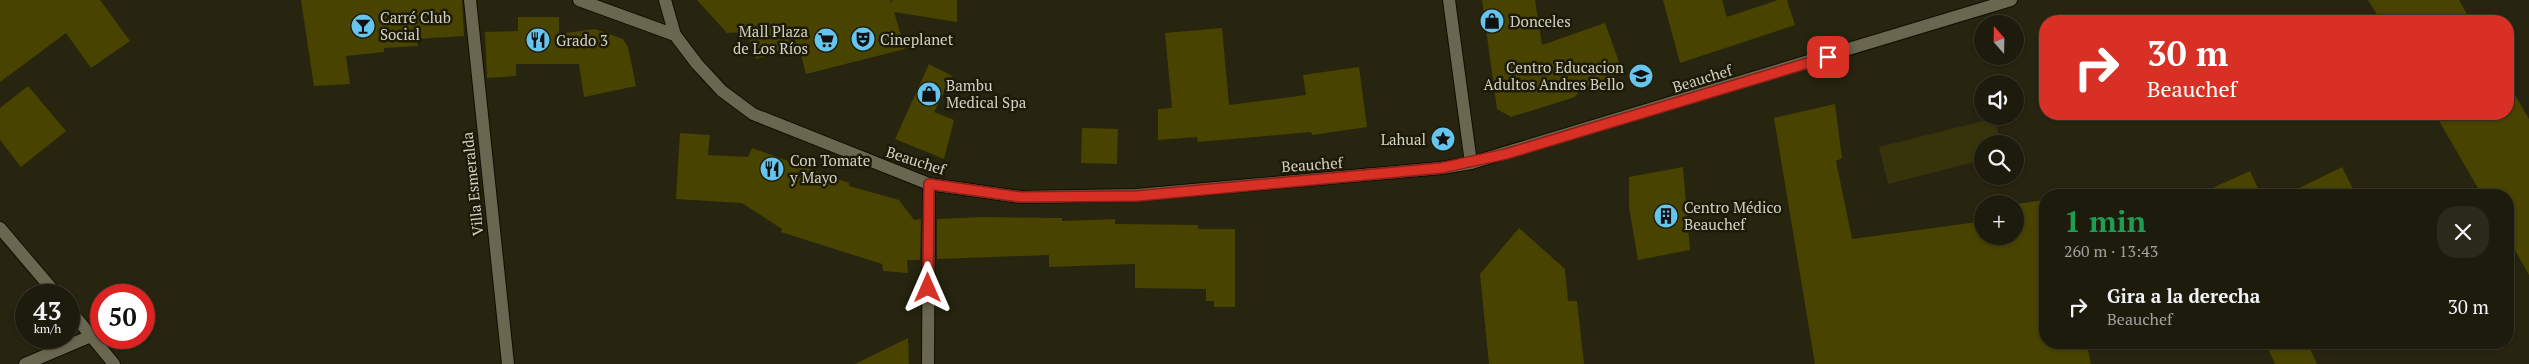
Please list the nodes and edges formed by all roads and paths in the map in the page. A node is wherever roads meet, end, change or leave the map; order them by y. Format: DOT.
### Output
graph roads {
  1 [pos="470,0"];
  2 [pos="579,0"];
  3 [pos="665,0"];
  4 [pos="1449,0"];
  5 [pos="2011,0"];
  6 [pos="675,35"];
  7 [pos="1471,163"];
  8 [pos="929,184"];
  9 [pos="0,228"];
  10 [pos="47,284"];
  11 [pos="80,323"];
  12 [pos="90,335"];
  13 [pos="90,336"];
  14 [pos="102,349"];
  15 [pos="25,364"];
  16 [pos="114,364"];
  17 [pos="508,364"];
  18 [pos="928,364"];
  1 -- 17 [label="main road, Villa Esmeralda"];
  2 -- 6 [label="main road"];
  3 -- 6 [label="main road, Beauchef"];
  4 -- 7 [label="main road"];
  5 -- 7 [label="main road, Beauchef"];
  6 -- 8 [label="main road, Beauchef"];
  7 -- 8 [label="main road, Beauchef"];
  8 -- 18 [label="main road"];
  9 -- 10 [label="main road"];
  11 -- 12 [label="main road"];
  13 -- 15 [label="main road"];
  14 -- 16 [label="main road"];
}
